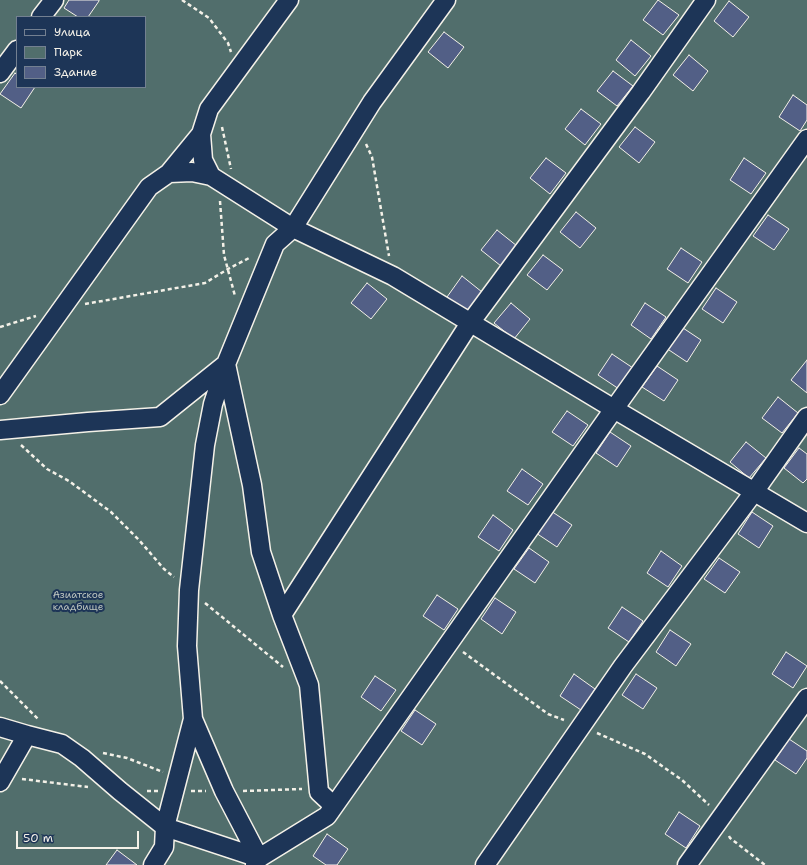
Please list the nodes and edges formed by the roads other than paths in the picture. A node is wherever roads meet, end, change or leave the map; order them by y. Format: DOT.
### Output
graph roads {
  1 [pos="54,0"];
  2 [pos="289,0"];
  3 [pos="446,0"];
  4 [pos="706,0"];
  5 [pos="42,16"];
  6 [pos="16,51"];
  7 [pos="0,73"];
  8 [pos="201,134"];
  9 [pos="807,139"];
  10 [pos="169,173"];
  11 [pos="214,178"];
  12 [pos="293,228"];
  13 [pos="470,323"];
  14 [pos="226,364"];
  15 [pos="0,395"];
  16 [pos="614,409"];
  17 [pos="807,417"];
  18 [pos="2,429"];
  19 [pos="754,492"];
  20 [pos="807,523"];
  21 [pos="282,615"];
  22 [pos="807,698"];
  23 [pos="193,719"];
  24 [pos="0,727"];
  25 [pos="27,735"];
  26 [pos="0,782"];
  27 [pos="334,806"];
  28 [pos="166,827"];
  29 [pos="257,862"];
  30 [pos="153,865"];
  31 [pos="485,865"];
  32 [pos="687,865"];
  1 -- 5 [label="street"];
  2 -- 8 [label="street"];
  3 -- 12 [label="street"];
  4 -- 13 [label="street"];
  6 -- 7 [label="street"];
  8 -- 10 [label="street"];
  8 -- 11 [label="street"];
  9 -- 16 [label="street"];
  10 -- 11 [label="street"];
  10 -- 15 [label="street"];
  11 -- 12 [label="street"];
  12 -- 13 [label="street"];
  12 -- 14 [label="street"];
  13 -- 16 [label="street"];
  13 -- 21 [label="street"];
  14 -- 18 [label="street"];
  14 -- 21 [label="street"];
  14 -- 23 [label="street"];
  16 -- 19 [label="street"];
  16 -- 27 [label="street"];
  17 -- 19 [label="street"];
  19 -- 20 [label="street"];
  19 -- 31 [label="street"];
  21 -- 27 [label="street"];
  22 -- 32 [label="street"];
  23 -- 28 [label="street"];
  23 -- 29 [label="street"];
  24 -- 25 [label="street"];
  25 -- 26 [label="street"];
  25 -- 28 [label="street"];
  27 -- 29 [label="street"];
  28 -- 29 [label="street"];
  28 -- 30 [label="street"];
}
